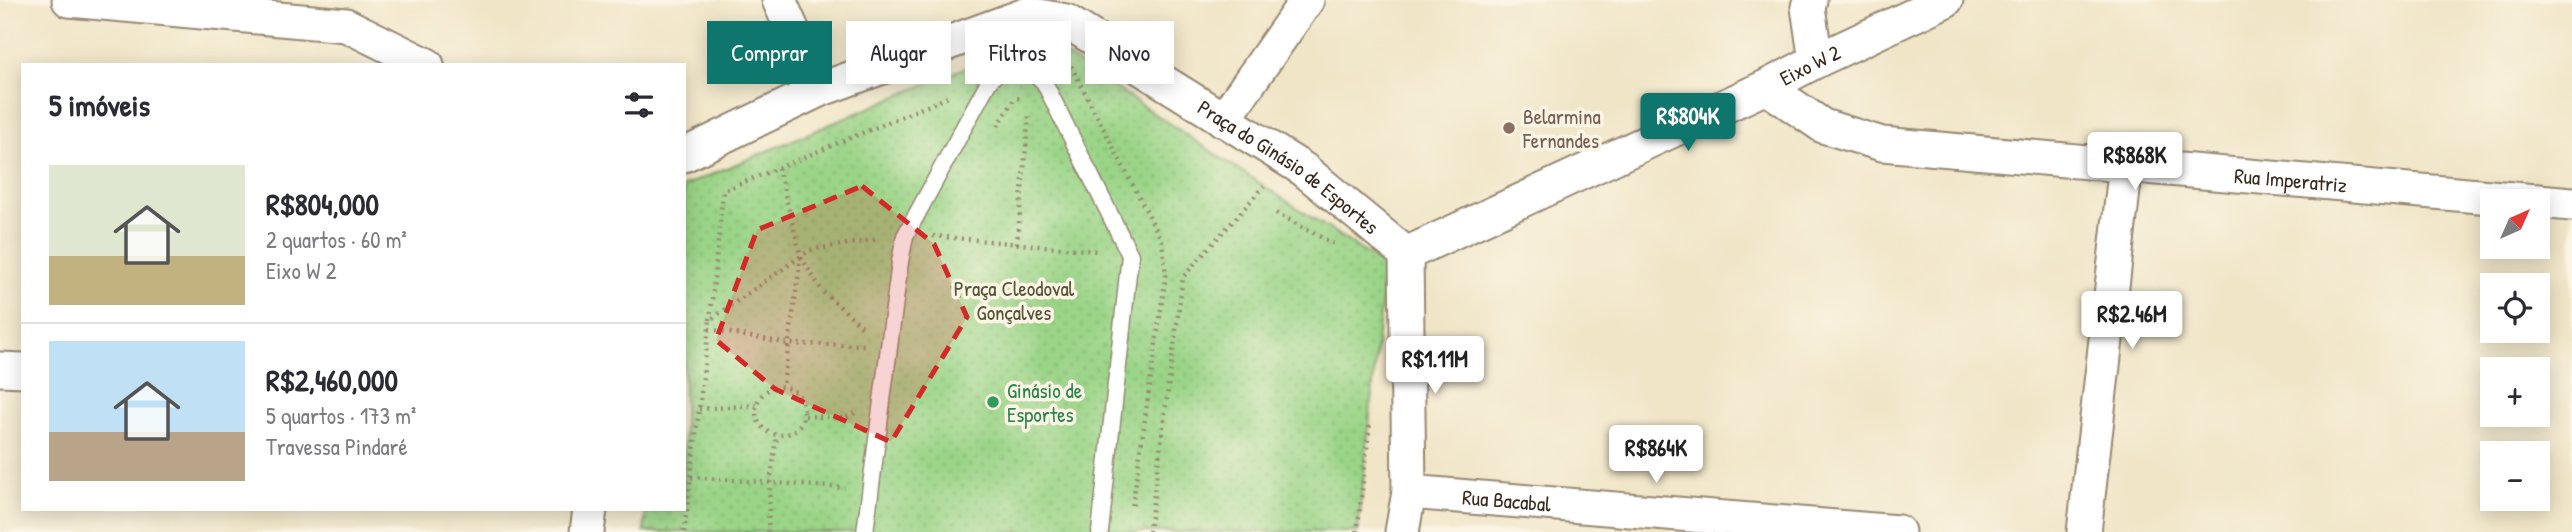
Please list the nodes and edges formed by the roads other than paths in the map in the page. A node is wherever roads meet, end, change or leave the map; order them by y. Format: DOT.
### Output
graph roads {
  1 [pos="69,0"];
  2 [pos="779,0"];
  3 [pos="1307,0"];
  4 [pos="1810,0"];
  5 [pos="1946,0"];
  6 [pos="1022,12"];
  7 [pos="345,13"];
  8 [pos="1816,61"];
  9 [pos="424,63"];
  10 [pos="987,84"];
  11 [pos="1045,84"];
  12 [pos="1766,88"];
  13 [pos="820,90"];
  14 [pos="1223,120"];
  15 [pos="686,154"];
  16 [pos="2126,164"];
  17 [pos="2480,196"];
  18 [pos="2550,202"];
  19 [pos="2572,205"];
  20 [pos="1406,254"];
  21 [pos="0,369"];
  22 [pos="21,370"];
  23 [pos="1409,492"];
  24 [pos="590,511"];
  25 [pos="587,532"];
  26 [pos="865,532"];
  27 [pos="1100,532"];
  28 [pos="1402,532"];
  29 [pos="1898,532"];
  30 [pos="2084,532"];
  1 -- 7 [label="street"];
  2 -- 13 [label="street"];
  3 -- 14 [label="street"];
  4 -- 8 [label="street"];
  5 -- 8 [label="street, Eixo W 2"];
  6 -- 13 [label="street"];
  6 -- 14 [label="street, Praça do Ginásio de Esportes"];
  7 -- 9 [label="street"];
  8 -- 12 [label="street, Eixo W 2"];
  10 -- 26 [label="lane"];
  11 -- 27 [label="lane"];
  12 -- 16 [label="street, Rua Imperatriz"];
  12 -- 20 [label="street, Eixo W 2"];
  13 -- 15 [label="street"];
  14 -- 20 [label="street, Praça do Ginásio de Esportes"];
  16 -- 17 [label="street, Rua Imperatriz"];
  16 -- 30 [label="street"];
  18 -- 19 [label="street, Rua Imperatriz"];
  20 -- 23 [label="street"];
  21 -- 22 [label="street"];
  23 -- 28 [label="street"];
  23 -- 29 [label="street, Rua Bacabal"];
  24 -- 25 [label="street"];
}
